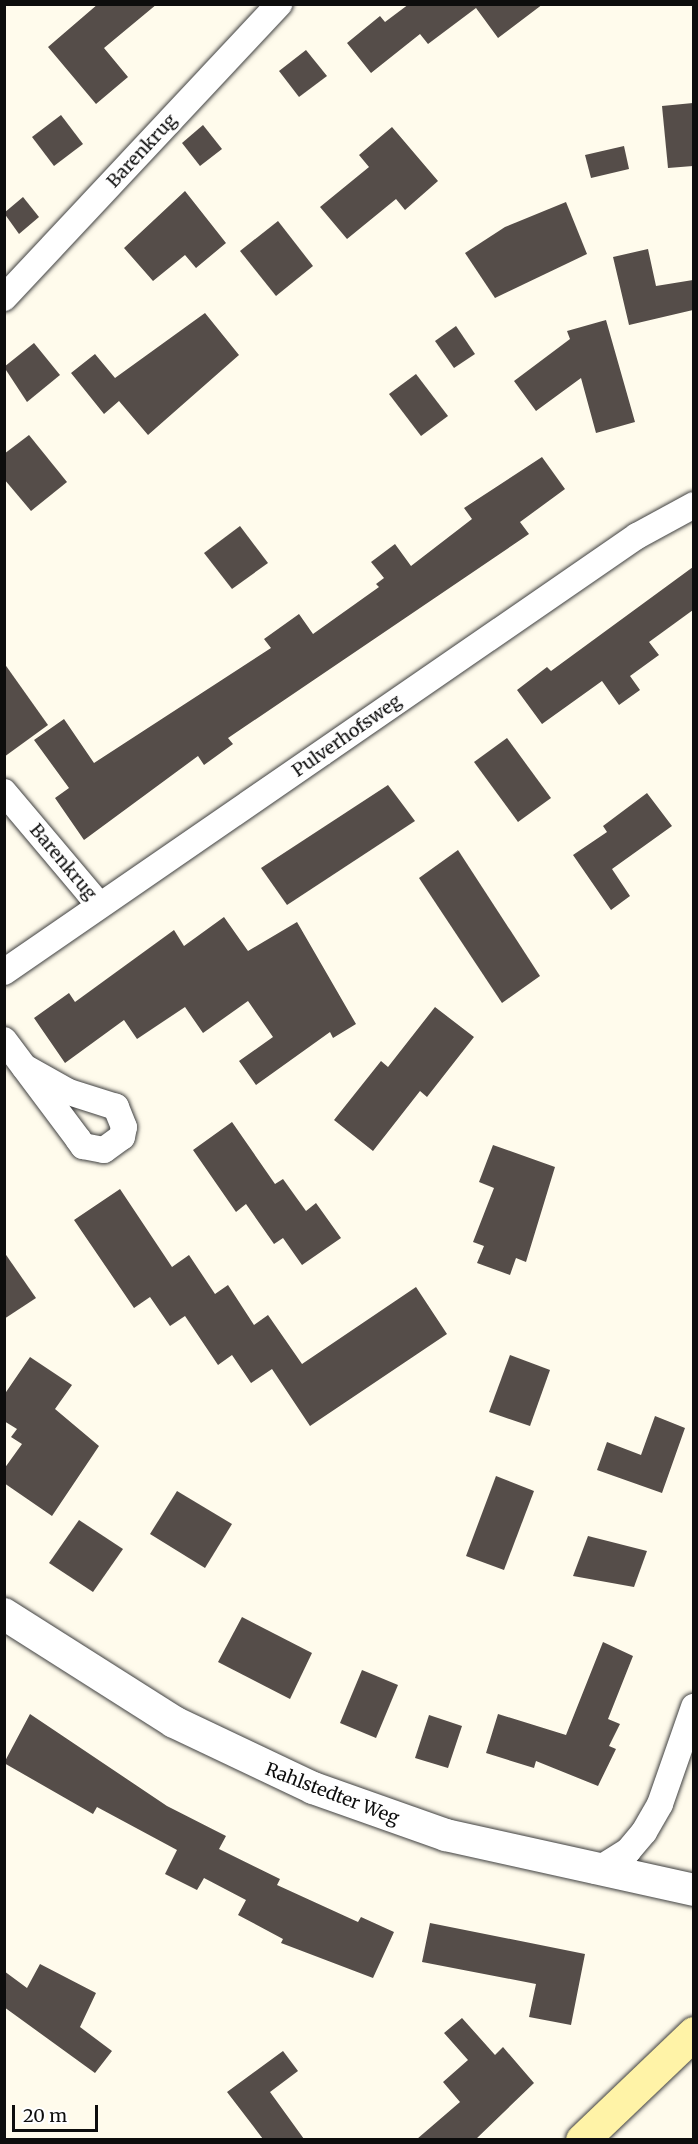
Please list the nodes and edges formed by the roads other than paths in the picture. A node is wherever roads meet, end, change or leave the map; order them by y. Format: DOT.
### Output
graph roads {
  1 [pos="279,4"];
  2 [pos="4,298"];
  3 [pos="693,505"];
  4 [pos="4,792"];
  5 [pos="99,905"];
  6 [pos="4,972"];
  7 [pos="4,1040"];
  8 [pos="24,1066"];
  9 [pos="4,1614"];
  10 [pos="693,1707"];
  11 [pos="596,1871"];
  12 [pos="693,1890"];
  13 [pos="690,2032"];
  14 [pos="582,2139"];
  1 -- 2 [label="street, Barenkrug"];
  3 -- 5 [label="street, Pulverhofsweg"];
  4 -- 5 [label="street, Barenkrug"];
  5 -- 6 [label="street, Pulverhofsweg"];
  7 -- 8 [label="street"];
  9 -- 11 [label="street, Rahlstedter Weg"];
  10 -- 11 [label="street"];
  11 -- 12 [label="street, Rahlstedter Weg"];
  13 -- 14 [label="main road"];
}
